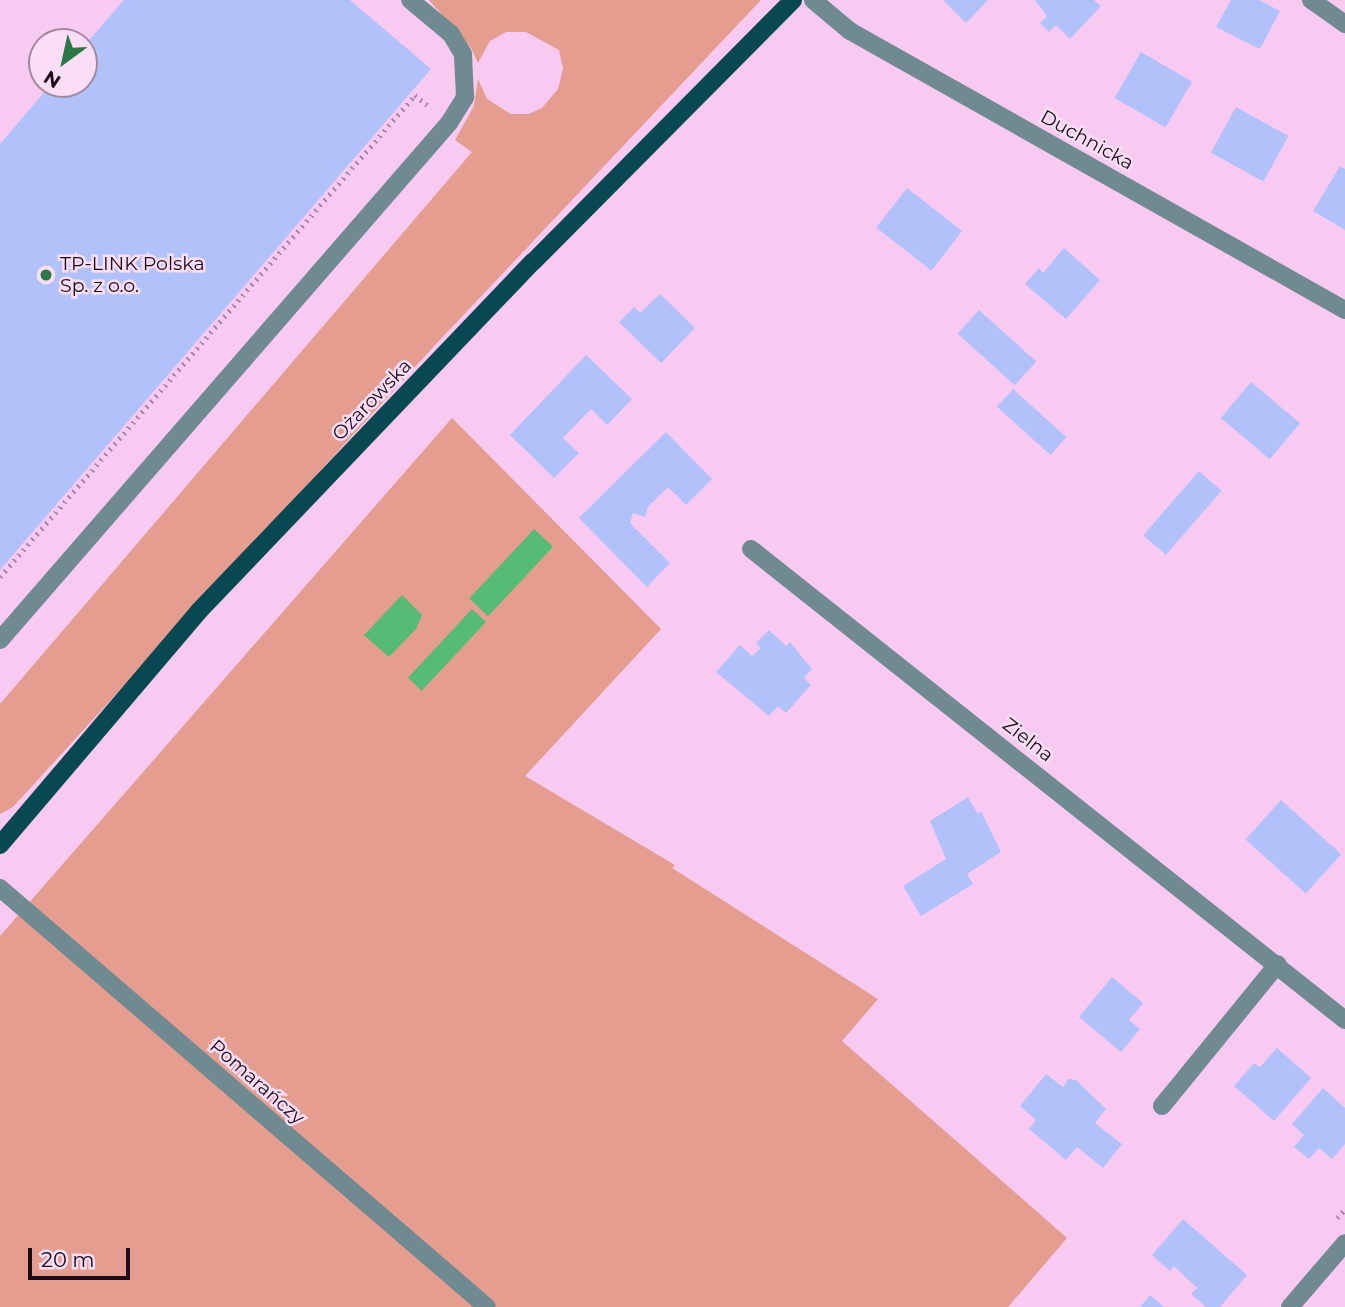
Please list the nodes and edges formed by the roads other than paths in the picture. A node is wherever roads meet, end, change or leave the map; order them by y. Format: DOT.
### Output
graph roads {
  1 [pos="410,0"];
  2 [pos="793,0"];
  3 [pos="813,0"];
  4 [pos="1311,0"];
  5 [pos="1345,24"];
  6 [pos="1345,310"];
  7 [pos="751,550"];
  8 [pos="0,640"];
  9 [pos="0,845"];
  10 [pos="0,888"];
  11 [pos="1278,964"];
  12 [pos="1345,1020"];
  13 [pos="1162,1106"];
  14 [pos="1345,1243"];
  15 [pos="487,1307"];
  16 [pos="1290,1307"];
  1 -- 8 [label="street"];
  2 -- 9 [label="main road, Ożarowska"];
  3 -- 6 [label="street, Duchnicka"];
  4 -- 5 [label="street"];
  7 -- 11 [label="street, Zielna"];
  10 -- 15 [label="street, Pomarańczy"];
  11 -- 12 [label="street, Zielna"];
  11 -- 13 [label="street"];
  14 -- 16 [label="street"];
}
